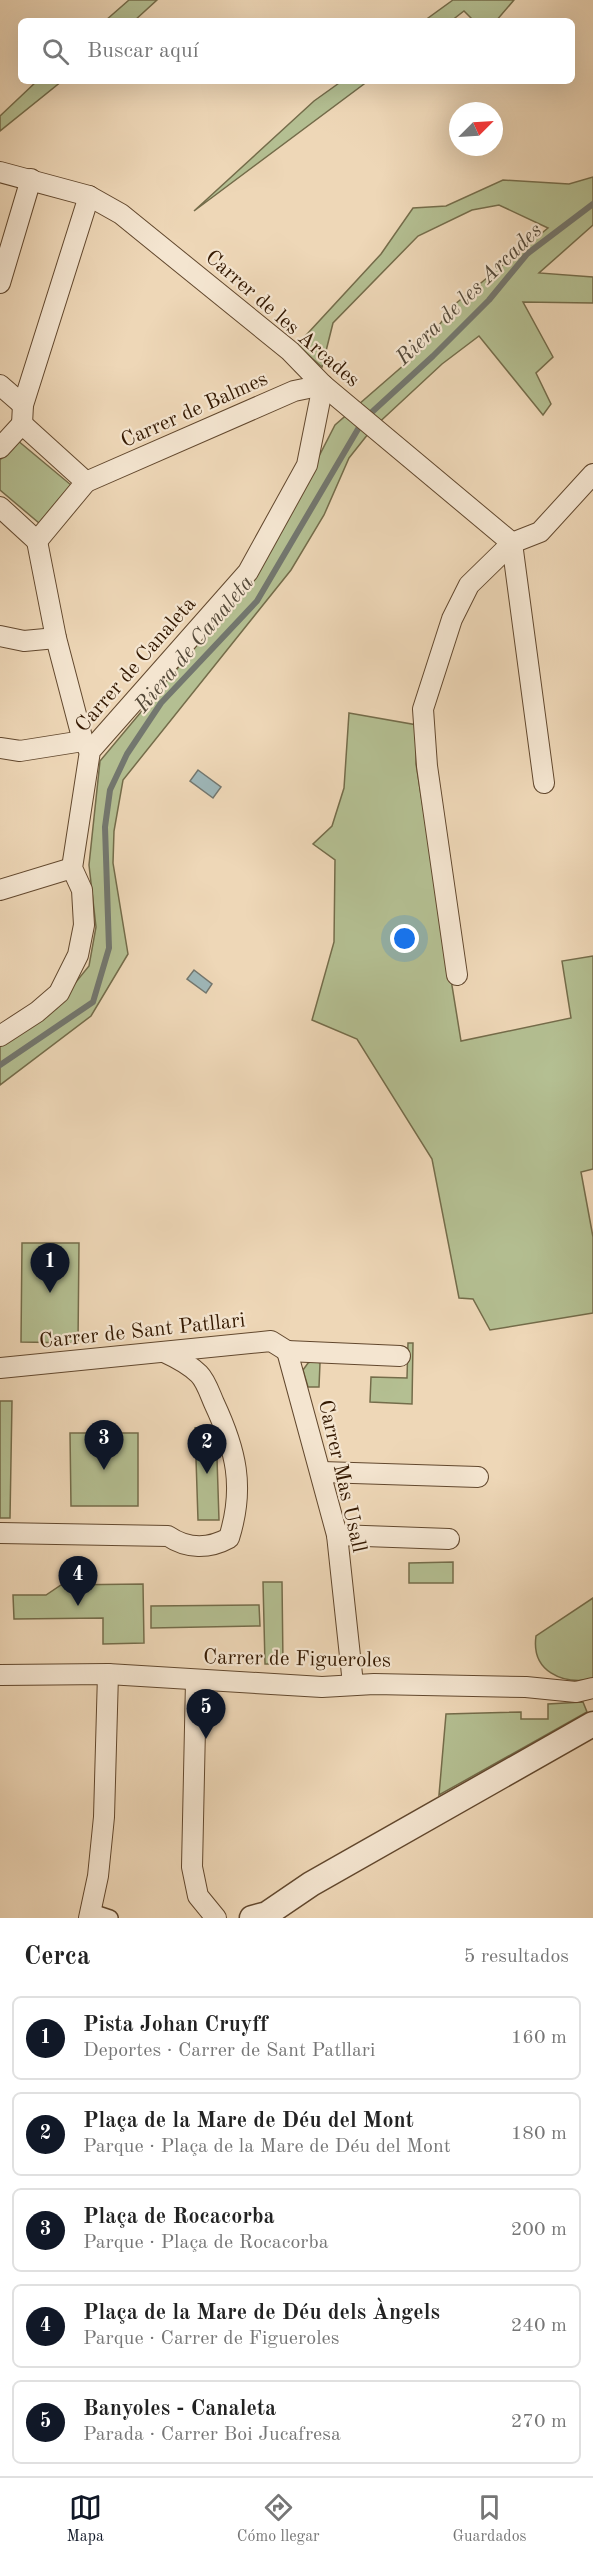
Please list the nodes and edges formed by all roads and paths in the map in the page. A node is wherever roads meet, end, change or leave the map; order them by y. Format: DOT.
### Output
graph roads {
  1 [pos="0,172"];
  2 [pos="31,179"];
  3 [pos="89,196"];
  4 [pos="0,283"];
  5 [pos="0,385"];
  6 [pos="323,385"];
  7 [pos="22,414"];
  8 [pos="0,448"];
  9 [pos="593,474"];
  10 [pos="86,482"];
  11 [pos="0,507"];
  12 [pos="37,541"];
  13 [pos="512,543"];
  14 [pos="0,636"];
  15 [pos="56,638"];
  16 [pos="87,746"];
  17 [pos="0,748"];
  18 [pos="544,783"];
  19 [pos="72,868"];
  20 [pos="0,890"];
  21 [pos="457,975"];
  22 [pos="0,1036"];
  23 [pos="287,1351"];
  24 [pos="164,1352"];
  25 [pos="400,1356"];
  26 [pos="0,1368"];
  27 [pos="322,1472"];
  28 [pos="478,1477"];
  29 [pos="0,1533"];
  30 [pos="337,1535"];
  31 [pos="449,1539"];
  32 [pos="108,1674"];
  33 [pos="0,1675"];
  34 [pos="196,1681"];
  35 [pos="353,1684"];
  36 [pos="593,1688"];
  37 [pos="593,1725"];
  38 [pos="97,1916"];
  39 [pos="216,1918"];
  40 [pos="258,1918"];
  1 -- 2 [label="street, Carrer de les Arcades"];
  2 -- 3 [label="street, Carrer de les Arcades"];
  2 -- 4 [label="street"];
  3 -- 6 [label="street, Carrer de les Arcades"];
  3 -- 7 [label="street"];
  5 -- 7 [label="street"];
  6 -- 10 [label="street, Carrer de Balmes"];
  6 -- 13 [label="street, Carrer de les Arcades"];
  6 -- 16 [label="street, Carrer de Canaleta"];
  7 -- 8 [label="street"];
  7 -- 10 [label="street"];
  9 -- 13 [label="street"];
  10 -- 12 [label="street"];
  11 -- 12 [label="street"];
  12 -- 15 [label="street"];
  13 -- 18 [label="street"];
  13 -- 21 [label="street"];
  14 -- 15 [label="street"];
  15 -- 16 [label="street"];
  16 -- 17 [label="street"];
  16 -- 19 [label="street, Carrer de Canaleta"];
  19 -- 20 [label="street"];
  19 -- 22 [label="street, Carrer de Canaleta"];
  23 -- 24 [label="street, Carrer de Sant Patllari"];
  23 -- 25 [label="street, Carrer de Sant Patllari"];
  23 -- 27 [label="street, Carrer Mas Usall"];
  24 -- 26 [label="street, Carrer de Sant Patllari"];
  24 -- 29 [label="street"];
  27 -- 28 [label="street"];
  27 -- 30 [label="street, Carrer Mas Usall"];
  30 -- 31 [label="street"];
  30 -- 35 [label="street, Carrer Mas Usall"];
  32 -- 33 [label="street, Carrer de Figueroles"];
  32 -- 34 [label="street, Carrer de Figueroles"];
  32 -- 38 [label="street"];
  34 -- 35 [label="street, Carrer de Figueroles"];
  34 -- 39 [label="street"];
  35 -- 36 [label="street, Carrer de Figueroles"];
  37 -- 40 [label="street"];
}
